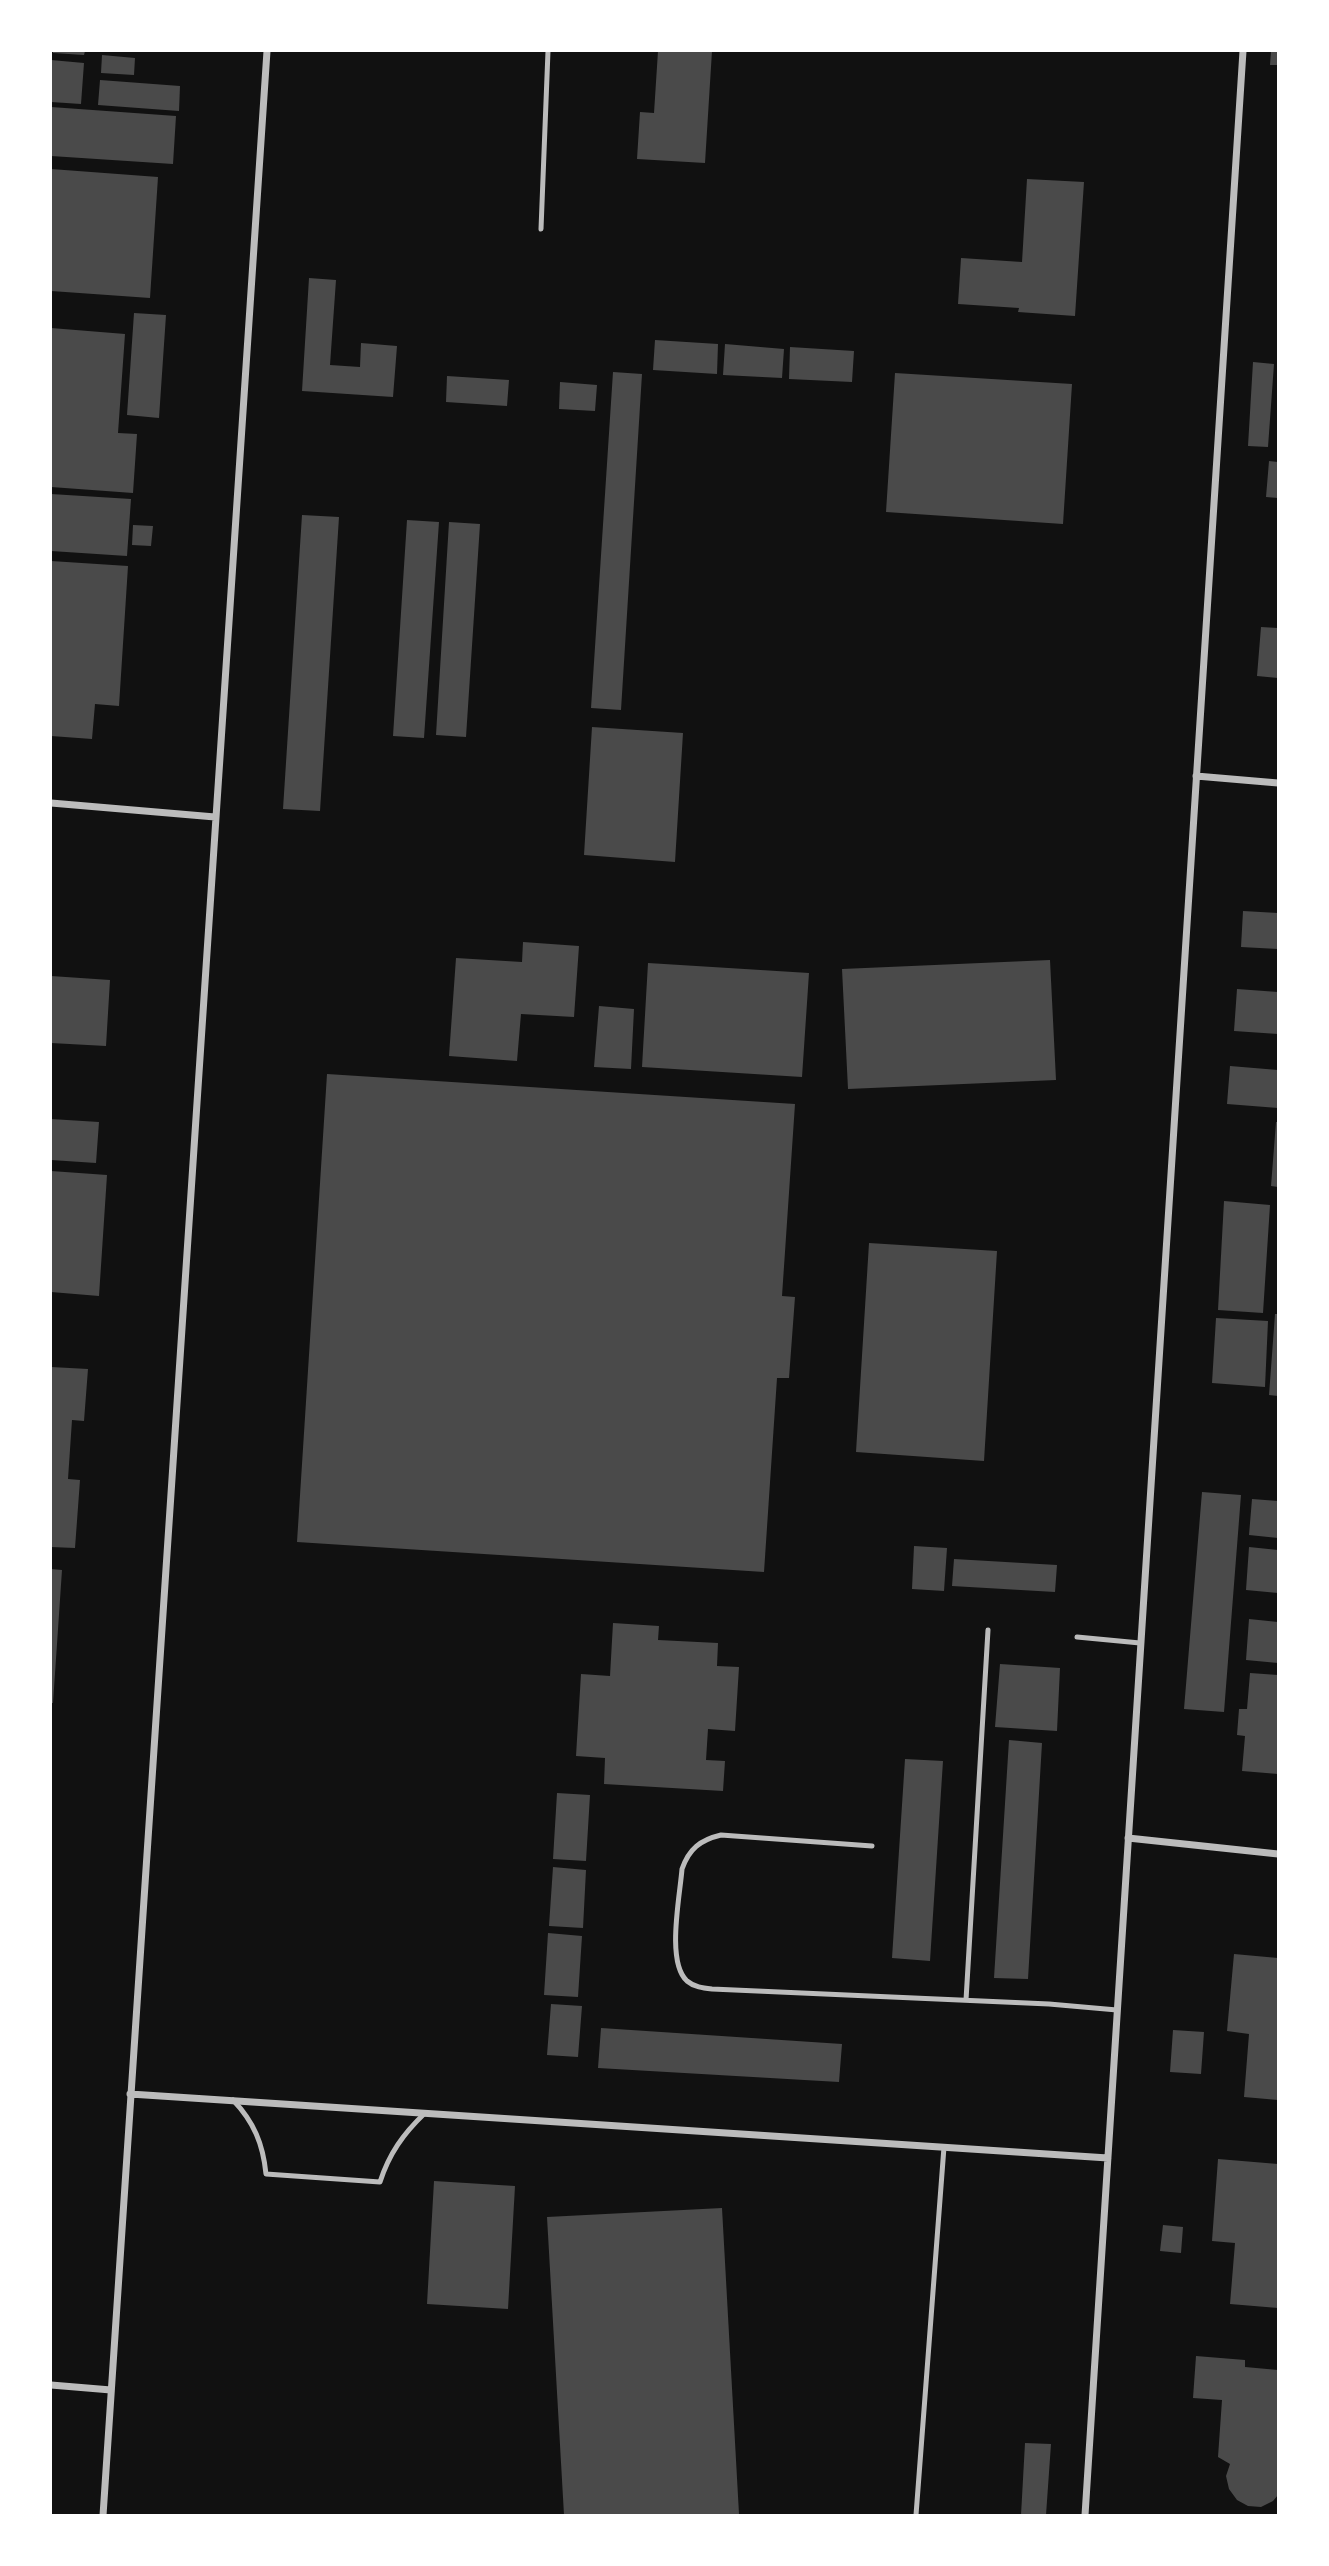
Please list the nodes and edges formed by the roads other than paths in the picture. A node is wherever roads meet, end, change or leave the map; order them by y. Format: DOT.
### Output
graph roads {
  1 [pos="267,51"];
  2 [pos="548,51"];
  3 [pos="1243,51"];
  4 [pos="541,229"];
  5 [pos="1196,776"];
  6 [pos="1278,783"];
  7 [pos="51,803"];
  8 [pos="215,817"];
  9 [pos="988,1630"];
  10 [pos="1077,1637"];
  11 [pos="1140,1643"];
  12 [pos="1128,1838"];
  13 [pos="872,1846"];
  14 [pos="1278,1854"];
  15 [pos="966,2000"];
  16 [pos="1117,2010"];
  17 [pos="130,2094"];
  18 [pos="233,2100"];
  19 [pos="425,2113"];
  20 [pos="944,2147"];
  21 [pos="1108,2158"];
  22 [pos="51,2385"];
  23 [pos="111,2390"];
  24 [pos="103,2515"];
  25 [pos="916,2515"];
  26 [pos="1085,2515"];
  1 -- 8 [label="street"];
  2 -- 4 [label="lane"];
  3 -- 5 [label="street"];
  5 -- 6 [label="street"];
  5 -- 11 [label="street"];
  7 -- 8 [label="street"];
  8 -- 17 [label="street"];
  9 -- 15 [label="lane"];
  10 -- 11 [label="lane"];
  11 -- 12 [label="street"];
  12 -- 14 [label="street"];
  12 -- 16 [label="street"];
  13 -- 15 [label="lane"];
  15 -- 16 [label="lane"];
  16 -- 21 [label="street"];
  17 -- 18 [label="street"];
  17 -- 23 [label="street"];
  18 -- 19 [label="street"];
  18 -- 19 [label="lane"];
  19 -- 20 [label="street"];
  20 -- 21 [label="street"];
  20 -- 25 [label="lane"];
  21 -- 26 [label="street"];
  22 -- 23 [label="street"];
  23 -- 24 [label="street"];
}
